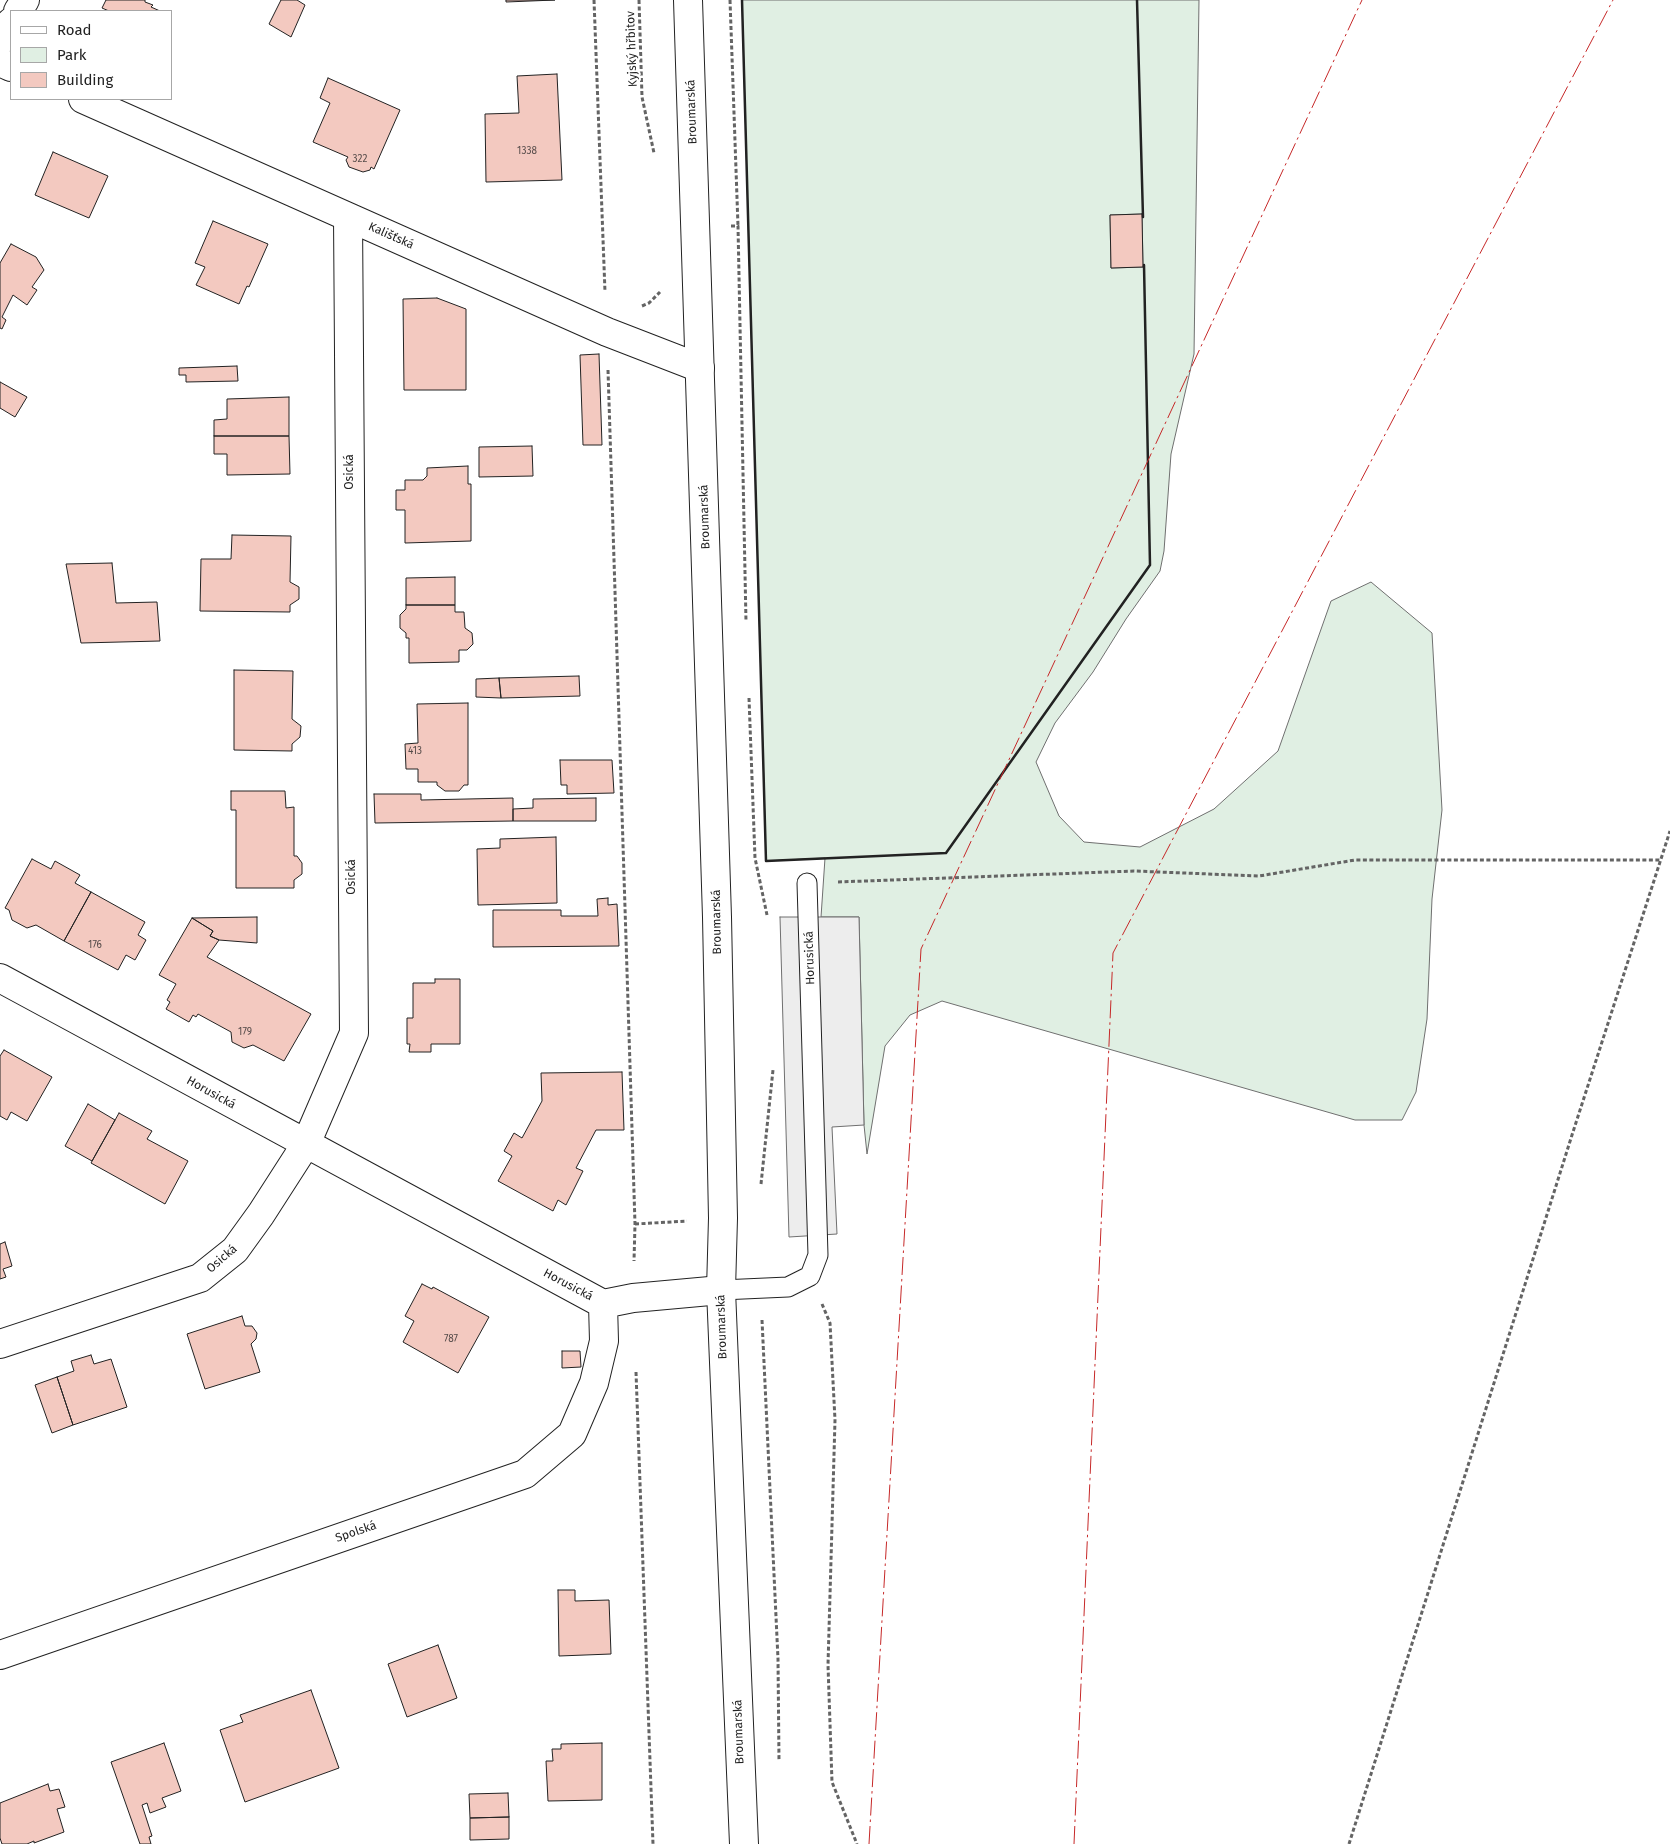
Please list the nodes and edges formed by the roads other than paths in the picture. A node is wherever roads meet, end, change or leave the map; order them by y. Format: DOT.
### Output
graph roads {
  1 [pos="688,0"];
  2 [pos="10,24"];
  3 [pos="0,41"];
  4 [pos="85,100"];
  5 [pos="348,217"];
  6 [pos="700,368"];
  7 [pos="808,883"];
  8 [pos="0,978"];
  9 [pos="306,1144"];
  10 [pos="721,1290"];
  11 [pos="603,1304"];
  12 [pos="0,1344"];
  13 [pos="0,1655"];
  14 [pos="744,1844"];
  1 -- 6 [label="street, Broumarská"];
  2 -- 3 [label="street"];
  4 -- 5 [label="street, Kališťská"];
  5 -- 6 [label="street, Kališťská"];
  5 -- 9 [label="street, Osická"];
  6 -- 10 [label="street, Broumarská"];
  7 -- 10 [label="lane, Horusická"];
  8 -- 9 [label="street, Horusická"];
  9 -- 11 [label="street, Horusická"];
  9 -- 12 [label="street, Osická"];
  10 -- 11 [label="street, Horusická"];
  10 -- 14 [label="street, Broumarská"];
  11 -- 13 [label="street, Spolská"];
}
